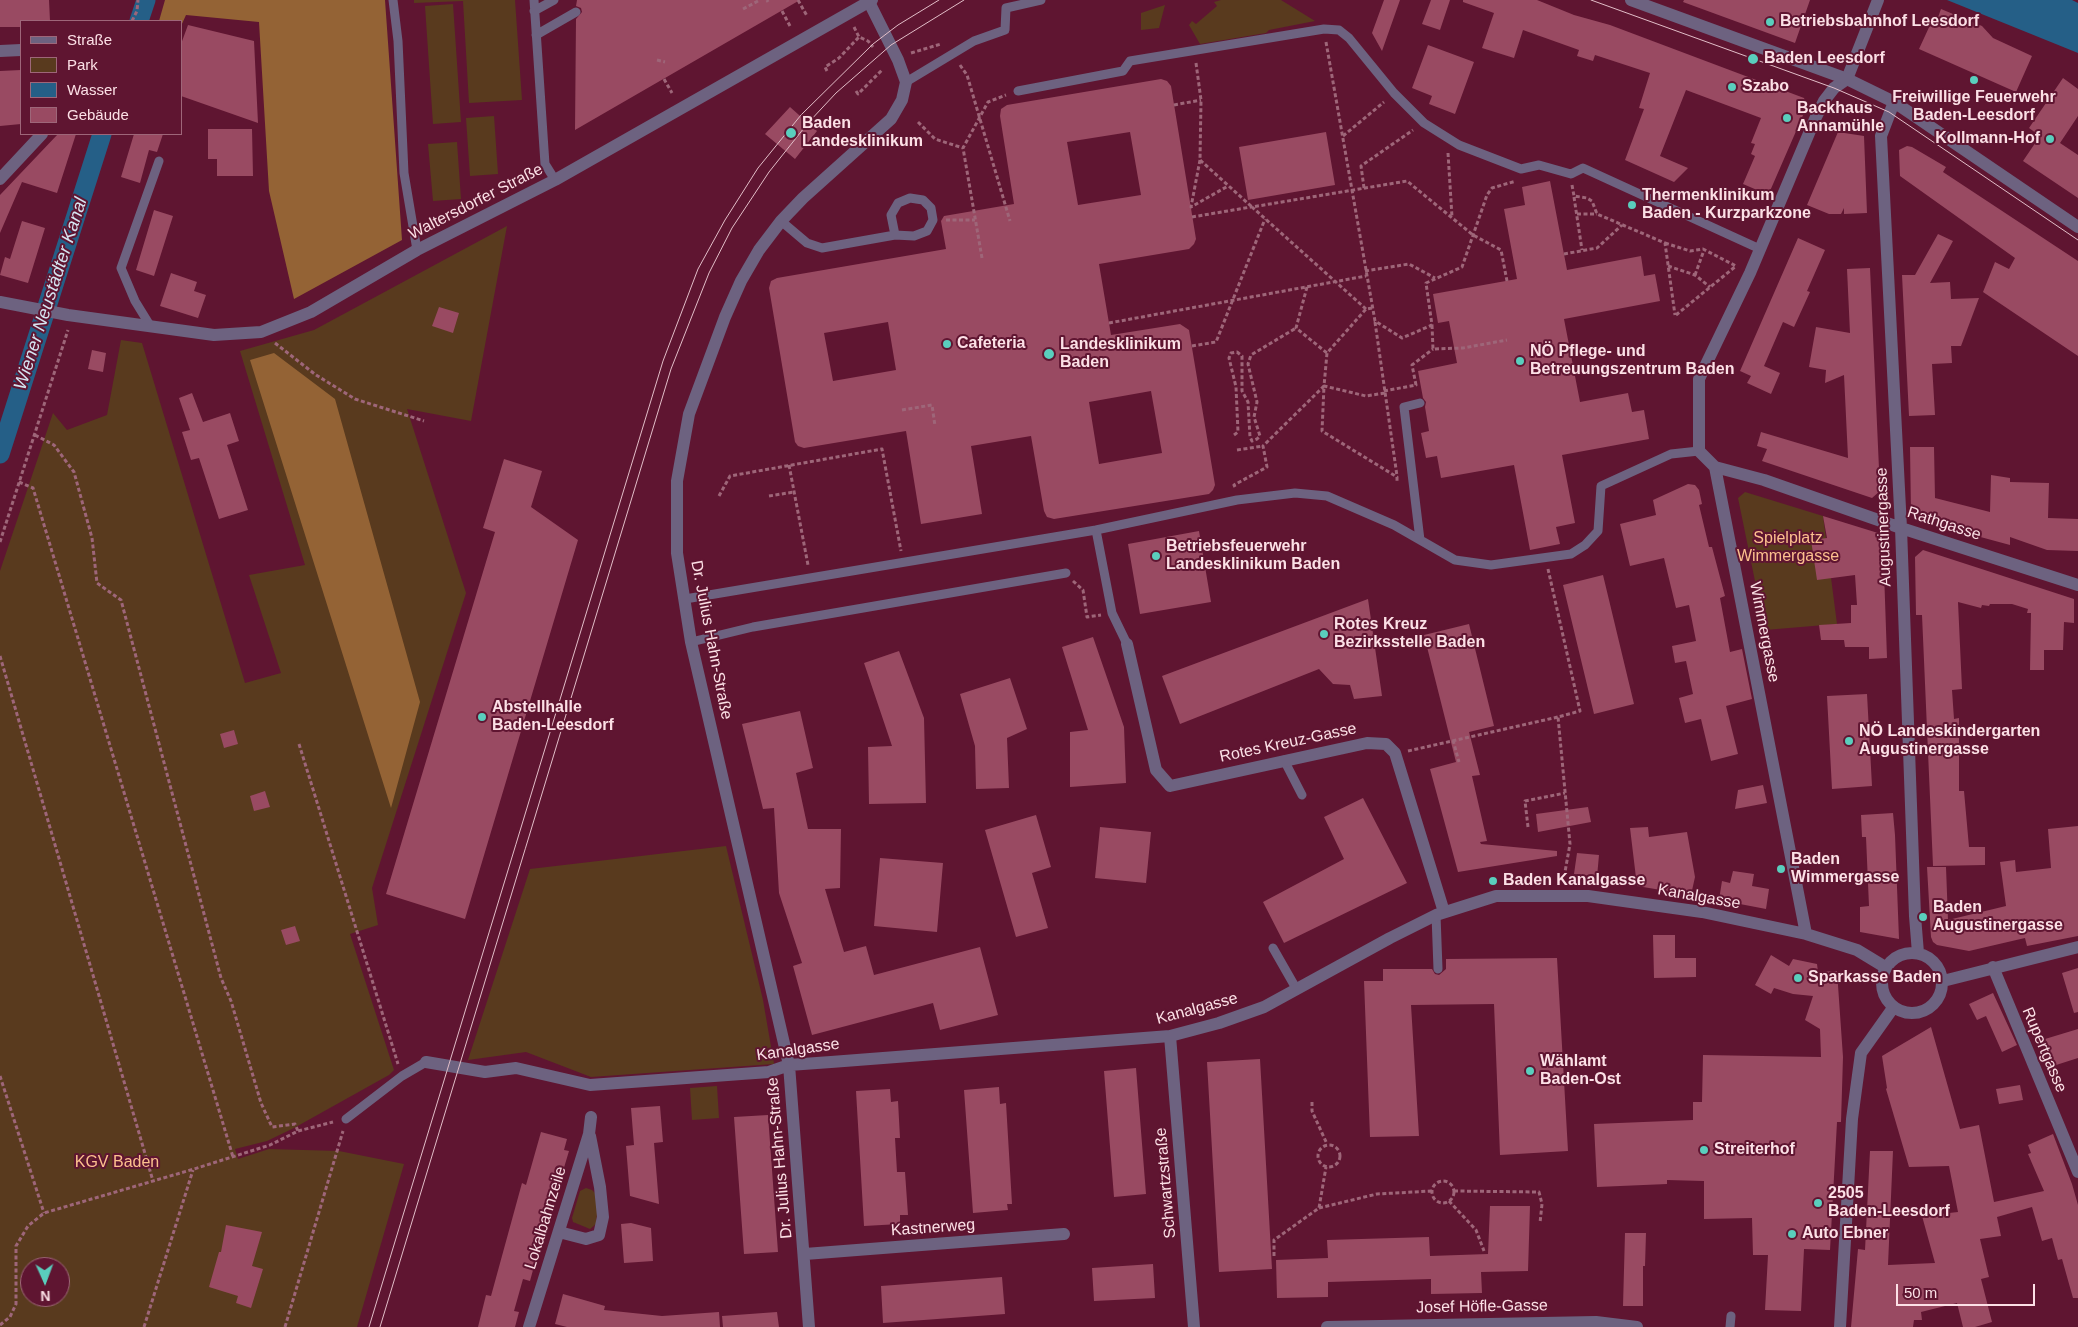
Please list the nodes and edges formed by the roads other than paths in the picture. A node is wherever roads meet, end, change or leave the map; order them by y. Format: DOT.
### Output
graph roads {
  1 [pos="394,0"];
  2 [pos="534,0"];
  3 [pos="554,0"];
  4 [pos="1041,0"];
  5 [pos="1632,0"];
  6 [pos="1878,0"];
  7 [pos="870,1"];
  8 [pos="534,11"];
  9 [pos="576,12"];
  10 [pos="536,35"];
  11 [pos="20,50"];
  12 [pos="0,51"];
  13 [pos="1847,79"];
  14 [pos="906,82"];
  15 [pos="1018,91"];
  16 [pos="1894,102"];
  17 [pos="41,135"];
  18 [pos="159,161"];
  19 [pos="0,179"];
  20 [pos="555,180"];
  21 [pos="781,221"];
  22 [pos="2078,227"];
  23 [pos="895,235"];
  24 [pos="1760,249"];
  25 [pos="417,250"];
  26 [pos="0,302"];
  27 [pos="151,327"];
  28 [pos="1420,403"];
  29 [pos="1698,451"];
  30 [pos="1715,467"];
  31 [pos="1901,528"];
  32 [pos="1096,530"];
  33 [pos="1420,540"];
  34 [pos="1066,573"];
  35 [pos="2078,585"];
  36 [pos="685,599"];
  37 [pos="692,642"];
  38 [pos="1127,644"];
  39 [pos="1284,760"];
  40 [pos="1302,795"];
  41 [pos="1440,914"];
  42 [pos="1806,934"];
  43 [pos="2078,947"];
  44 [pos="1273,948"];
  45 [pos="1918,953"];
  46 [pos="1885,967"];
  47 [pos="1993,967"];
  48 [pos="1438,969"];
  49 [pos="1943,981"];
  50 [pos="1296,990"];
  51 [pos="1893,1008"];
  52 [pos="1170,1036"];
  53 [pos="426,1062"];
  54 [pos="789,1065"];
  55 [pos="591,1117"];
  56 [pos="346,1119"];
  57 [pos="590,1134"];
  58 [pos="2078,1172"];
  59 [pos="559,1232"];
  60 [pos="1064,1234"];
  61 [pos="805,1254"];
  62 [pos="1731,1316"];
  63 [pos="529,1327"];
  64 [pos="809,1327"];
  65 [pos="1194,1327"];
  66 [pos="1327,1327"];
  67 [pos="1637,1327"];
  68 [pos="1730,1327"];
  69 [pos="1840,1327"];
  1 -- 25 [label="lane"];
  2 -- 8 [label="lane"];
  3 -- 8 [label="lane"];
  4 -- 14 [label="lane"];
  5 -- 13 [label="street"];
  6 -- 13 [label="street"];
  7 -- 14 [label="street"];
  7 -- 20 [label="street, Waltersdorfer Straße"];
  8 -- 10 [label="lane"];
  9 -- 10 [label="lane"];
  10 -- 20 [label="lane"];
  11 -- 12 [label="street"];
  13 -- 16 [label="street"];
  13 -- 24 [label="street"];
  14 -- 21 [label="street, Dr. Julius Hahn-Straße"];
  15 -- 24 [label="lane"];
  16 -- 22 [label="street"];
  16 -- 31 [label="street, Augustinergasse"];
  17 -- 19 [label="street"];
  18 -- 27 [label="lane"];
  20 -- 25 [label="street, Waltersdorfer Straße"];
  21 -- 23 [label="lane"];
  21 -- 36 [label="street, Dr. Julius Hahn-Straße"];
  23 -- 23 [label="lane"];
  24 -- 29 [label="street"];
  25 -- 27 [label="street, Waltersdorfer Straße"];
  26 -- 27 [label="street, Waltersdorfer Straße"];
  28 -- 33 [label="lane"];
  29 -- 30 [label="street"];
  29 -- 33 [label="lane"];
  30 -- 31 [label="street, Rathgasse"];
  30 -- 42 [label="street, Wimmergasse"];
  31 -- 35 [label="street, Rathgasse"];
  31 -- 45 [label="street, Augustinergasse"];
  32 -- 33 [label="lane"];
  32 -- 36 [label="lane"];
  32 -- 38 [label="lane"];
  34 -- 37 [label="lane"];
  36 -- 37 [label="street, Dr. Julius Hahn-Straße"];
  37 -- 54 [label="street, Dr. Julius Hahn-Straße"];
  38 -- 39 [label="street, Rotes Kreuz-Gasse"];
  39 -- 40 [label="lane"];
  39 -- 41 [label="street, Rotes Kreuz-Gasse"];
  41 -- 42 [label="street, Kanalgasse"];
  41 -- 48 [label="lane"];
  41 -- 50 [label="street, Kanalgasse"];
  42 -- 46 [label="street, Kanalgasse"];
  43 -- 47 [label="street"];
  44 -- 50 [label="lane"];
  45 -- 46 [label="street"];
  45 -- 49 [label="street"];
  46 -- 51 [label="street"];
  47 -- 49 [label="street"];
  47 -- 58 [label="street, Rupertgasse"];
  49 -- 51 [label="street"];
  50 -- 52 [label="street, Kanalgasse"];
  51 -- 69 [label="street"];
  52 -- 54 [label="street, Kanalgasse"];
  52 -- 65 [label="street, Schwartzstraße"];
  53 -- 54 [label="street, Kanalgasse"];
  53 -- 56 [label="lane"];
  54 -- 61 [label="street, Dr. Julius Hahn-Straße"];
  55 -- 57 [label="street, Lokalbahnzeile"];
  57 -- 59 [label="street, Lokalbahnzeile"];
  57 -- 59 [label="street"];
  59 -- 63 [label="street, Lokalbahnzeile"];
  60 -- 61 [label="street, Kastnerweg"];
  61 -- 64 [label="street, Dr. Julius Hahn-Straße"];
  62 -- 68 [label="lane"];
  66 -- 67 [label="street, Josef Höfle-Gasse"];
}
